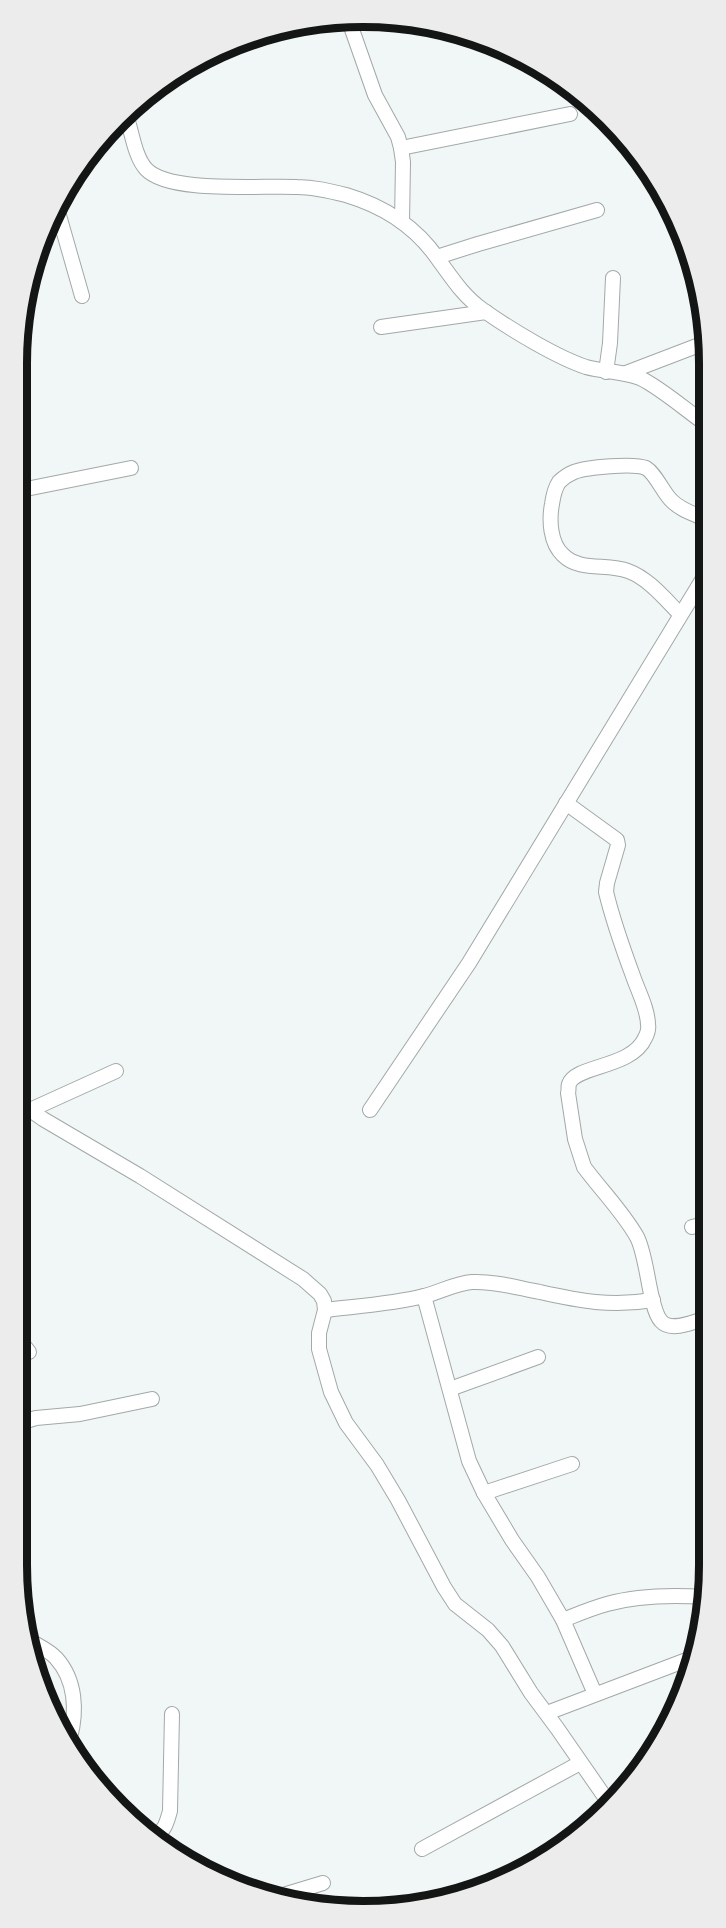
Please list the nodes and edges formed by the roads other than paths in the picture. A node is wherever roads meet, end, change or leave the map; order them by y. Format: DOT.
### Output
graph roads {
  1 [pos="351,28"];
  2 [pos="570,114"];
  3 [pos="128,122"];
  4 [pos="401,148"];
  5 [pos="597,210"];
  6 [pos="60,219"];
  7 [pos="402,222"];
  8 [pos="437,257"];
  9 [pos="613,278"];
  10 [pos="82,296"];
  11 [pos="486,312"];
  12 [pos="381,327"];
  13 [pos="698,345"];
  14 [pos="606,372"];
  15 [pos="626,374"];
  16 [pos="699,419"];
  17 [pos="131,468"];
  18 [pos="27,489"];
  19 [pos="699,516"];
  20 [pos="699,584"];
  21 [pos="680,614"];
  22 [pos="566,803"];
  23 [pos="116,1071"];
  24 [pos="27,1108"];
  25 [pos="30,1110"];
  26 [pos="370,1110"];
  27 [pos="699,1225"];
  28 [pos="692,1227"];
  29 [pos="424,1296"];
  30 [pos="653,1300"];
  31 [pos="325,1310"];
  32 [pos="699,1320"];
  33 [pos="27,1349"];
  34 [pos="29,1352"];
  35 [pos="537,1357"];
  36 [pos="450,1389"];
  37 [pos="152,1399"];
  38 [pos="27,1421"];
  39 [pos="572,1464"];
  40 [pos="484,1493"];
  41 [pos="697,1597"];
  42 [pos="563,1620"];
  43 [pos="36,1645"];
  44 [pos="685,1660"];
  45 [pos="595,1694"];
  46 [pos="546,1713"];
  47 [pos="172,1714"];
  48 [pos="71,1731"];
  49 [pos="580,1763"];
  50 [pos="606,1798"];
  51 [pos="160,1834"];
  52 [pos="422,1849"];
  53 [pos="323,1883"];
  54 [pos="289,1893"];
  1 -- 4 [label="street"];
  2 -- 4 [label="street"];
  3 -- 7 [label="street"];
  4 -- 7 [label="street"];
  5 -- 8 [label="street"];
  6 -- 10 [label="street"];
  7 -- 8 [label="street"];
  8 -- 11 [label="street"];
  9 -- 14 [label="street"];
  11 -- 12 [label="street"];
  11 -- 14 [label="street"];
  13 -- 15 [label="street"];
  14 -- 15 [label="street"];
  15 -- 16 [label="street"];
  17 -- 18 [label="street"];
  19 -- 21 [label="street"];
  20 -- 21 [label="street"];
  21 -- 22 [label="street"];
  22 -- 26 [label="street"];
  22 -- 30 [label="street"];
  23 -- 25 [label="street"];
  24 -- 25 [label="street"];
  25 -- 31 [label="street"];
  27 -- 28 [label="street"];
  29 -- 30 [label="street"];
  29 -- 31 [label="street"];
  29 -- 36 [label="street"];
  30 -- 32 [label="street"];
  31 -- 46 [label="street"];
  33 -- 34 [label="street"];
  35 -- 36 [label="street"];
  36 -- 40 [label="street"];
  37 -- 38 [label="street"];
  39 -- 40 [label="street"];
  40 -- 42 [label="street"];
  41 -- 42 [label="street"];
  42 -- 45 [label="street"];
  43 -- 48 [label="street"];
  44 -- 45 [label="street"];
  45 -- 46 [label="street"];
  46 -- 49 [label="street"];
  47 -- 51 [label="street"];
  49 -- 50 [label="street"];
  49 -- 52 [label="street"];
  53 -- 54 [label="street"];
}
